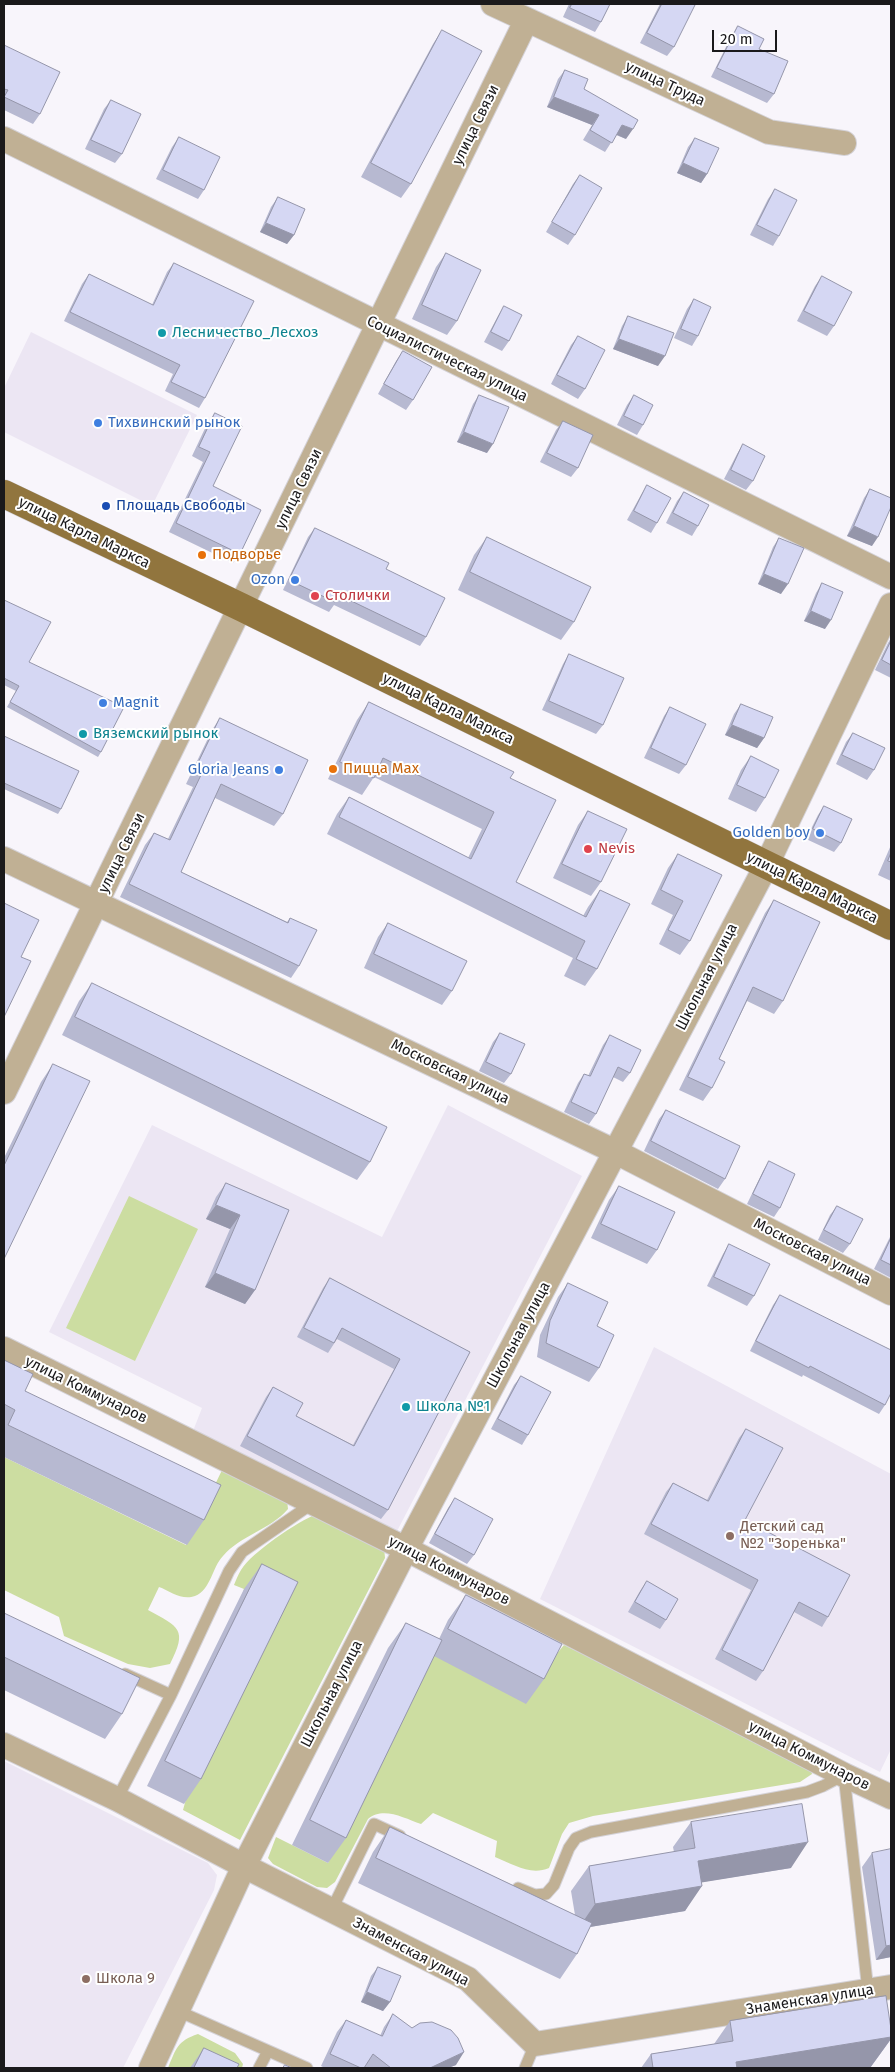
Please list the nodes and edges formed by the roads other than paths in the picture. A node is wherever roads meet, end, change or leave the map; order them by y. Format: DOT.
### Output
graph roads {
  1 [pos="493,4"];
  2 [pos="526,20"];
  3 [pos="4,139"];
  4 [pos="844,143"];
  5 [pos="379,325"];
  6 [pos="4,494"];
  7 [pos="891,577"];
  8 [pos="891,605"];
  9 [pos="241,607"];
  10 [pos="4,859"];
  11 [pos="766,866"];
  12 [pos="98,902"];
  13 [pos="891,926"];
  14 [pos="4,1092"];
  15 [pos="616,1152"];
  16 [pos="891,1293"];
  17 [pos="4,1349"];
  18 [pos="313,1503"];
  19 [pos="406,1548"];
  20 [pos="115,1669"];
  21 [pos="171,1695"];
  22 [pos="4,1745"];
  23 [pos="844,1775"];
  24 [pos="891,1797"];
  25 [pos="117,1799"];
  26 [pos="410,1840"];
  27 [pos="244,1866"];
  28 [pos="508,1884"];
  29 [pos="331,1911"];
  30 [pos="891,1987"];
  31 [pos="868,1990"];
  32 [pos="178,2011"];
  33 [pos="535,2044"];
  34 [pos="268,2051"];
  35 [pos="151,2068"];
  36 [pos="259,2068"];
  37 [pos="307,2068"];
  38 [pos="525,2068"];
  1 -- 2 [label="street, улица Труда"];
  2 -- 4 [label="street, улица Труда"];
  2 -- 5 [label="street, улица Связи"];
  3 -- 5 [label="street, Социалистическая улица"];
  5 -- 7 [label="street, Социалистическая улица"];
  5 -- 9 [label="street, улица Связи"];
  6 -- 9 [label="main road, улица Карла Маркса"];
  8 -- 11 [label="street, Школьная улица"];
  9 -- 11 [label="main road, улица Карла Маркса"];
  9 -- 12 [label="street, улица Связи"];
  10 -- 12 [label="street, Московская улица"];
  11 -- 13 [label="main road, улица Карла Маркса"];
  11 -- 15 [label="street, Школьная улица"];
  12 -- 14 [label="street, улица Связи"];
  12 -- 15 [label="street, Московская улица"];
  15 -- 16 [label="street, Московская улица"];
  15 -- 19 [label="street, Школьная улица"];
  17 -- 18 [label="street, улица Коммунаров"];
  18 -- 19 [label="street, улица Коммунаров"];
  18 -- 21 [label="lane"];
  19 -- 23 [label="street, улица Коммунаров"];
  19 -- 27 [label="street, Школьная улица"];
  20 -- 21 [label="lane"];
  21 -- 25 [label="lane"];
  22 -- 25 [label="street, Знаменская улица"];
  23 -- 24 [label="street, улица Коммунаров"];
  23 -- 28 [label="lane"];
  23 -- 31 [label="lane"];
  25 -- 27 [label="street, Знаменская улица"];
  26 -- 29 [label="lane"];
  27 -- 29 [label="street, Знаменская улица"];
  27 -- 32 [label="street, Школьная улица"];
  29 -- 33 [label="street, Знаменская улица"];
  30 -- 31 [label="street, Знаменская улица"];
  31 -- 33 [label="street, Знаменская улица"];
  32 -- 34 [label="lane"];
  32 -- 35 [label="street, Школьная улица"];
  33 -- 38 [label="lane"];
  34 -- 36 [label="lane"];
  34 -- 37 [label="lane"];
}
